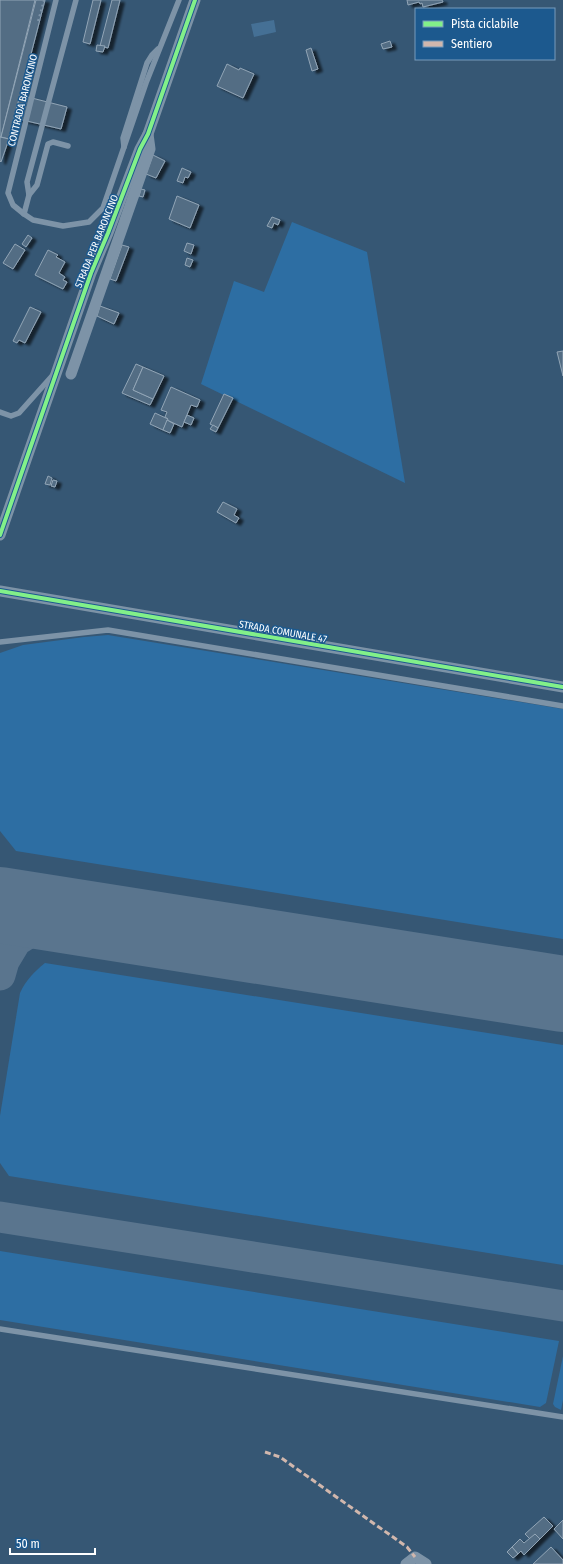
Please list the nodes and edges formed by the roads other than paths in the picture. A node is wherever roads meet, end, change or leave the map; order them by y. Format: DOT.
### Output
graph roads {
  1 [pos="56,0"];
  2 [pos="76,0"];
  3 [pos="179,0"];
  4 [pos="195,0"];
  5 [pos="148,134"];
  6 [pos="68,146"];
  7 [pos="29,195"];
  8 [pos="24,214"];
  9 [pos="57,370"];
  10 [pos="71,374"];
  11 [pos="0,412"];
  12 [pos="0,535"];
  13 [pos="0,591"];
  14 [pos="0,642"];
  15 [pos="563,687"];
  16 [pos="563,706"];
  17 [pos="0,1329"];
  18 [pos="563,1417"];
  19 [pos="406,1564"];
  20 [pos="426,1564"];
  1 -- 8 [label="lane, CONTRADA BARONCINO"];
  2 -- 7 [label="lane"];
  3 -- 8 [label="lane, CONTRADA BARONCINO"];
  4 -- 5 [label="street, STRADA PER BARONCINO"];
  5 -- 9 [label="street, STRADA PER BARONCINO"];
  5 -- 10 [label="street"];
  6 -- 7 [label="lane"];
  7 -- 8 [label="lane"];
  9 -- 11 [label="lane"];
  9 -- 12 [label="street, STRADA PER BARONCINO"];
  13 -- 15 [label="street, STRADA COMUNALE 47"];
  14 -- 16 [label="lane"];
  17 -- 18 [label="lane"];
  19 -- 20 [label="street"];
}
